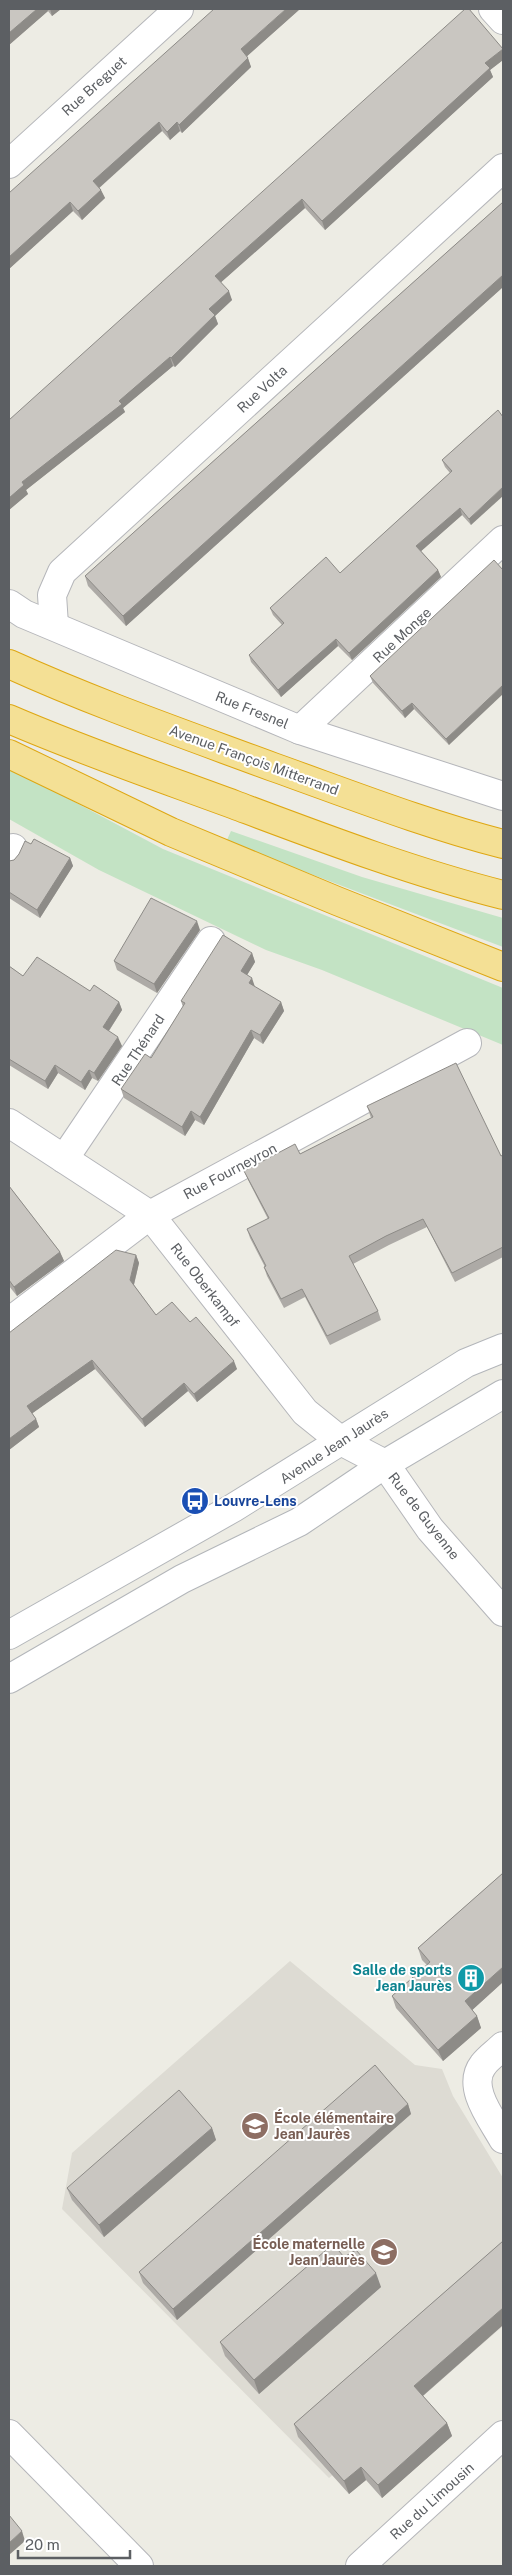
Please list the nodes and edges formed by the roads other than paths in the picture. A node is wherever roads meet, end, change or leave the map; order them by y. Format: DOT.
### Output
graph roads {
  1 [pos="179,9"];
  2 [pos="493,9"];
  3 [pos="503,20"];
  4 [pos="9,164"];
  5 [pos="503,168"];
  6 [pos="503,540"];
  7 [pos="9,604"];
  8 [pos="54,625"];
  9 [pos="9,664"];
  10 [pos="9,719"];
  11 [pos="300,730"];
  12 [pos="9,754"];
  13 [pos="503,796"];
  14 [pos="503,844"];
  15 [pos="503,895"];
  16 [pos="211,941"];
  17 [pos="503,967"];
  18 [pos="467,1043"];
  19 [pos="9,1122"];
  20 [pos="64,1159"];
  21 [pos="150,1215"];
  22 [pos="9,1322"];
  23 [pos="503,1348"];
  24 [pos="503,1394"];
  25 [pos="341,1441"];
  26 [pos="385,1464"];
  27 [pos="503,1612"];
  28 [pos="9,1636"];
  29 [pos="9,1678"];
  30 [pos="503,2046"];
  31 [pos="503,2139"];
  32 [pos="9,2435"];
  33 [pos="503,2436"];
  34 [pos="139,2566"];
  35 [pos="360,2566"];
  1 -- 4 [label="street, Rue Breguet"];
  2 -- 3 [label="street"];
  5 -- 8 [label="street, Rue Volta"];
  6 -- 11 [label="street, Rue Monge"];
  7 -- 8 [label="street, Rue Fresnel"];
  8 -- 11 [label="street, Rue Fresnel"];
  9 -- 14 [label="highway, Avenue François Mitterrand"];
  10 -- 15 [label="highway"];
  11 -- 13 [label="street, Rue Fresnel"];
  12 -- 17 [label="highway"];
  16 -- 20 [label="street, Rue Thénard"];
  18 -- 21 [label="street, Rue Fourneyron"];
  19 -- 20 [label="street, Rue Oberkampf"];
  20 -- 21 [label="street, Rue Oberkampf"];
  21 -- 22 [label="street, Rue Fourneyron"];
  21 -- 25 [label="street, Rue Oberkampf"];
  23 -- 25 [label="street, Avenue Jean Jaurès"];
  24 -- 26 [label="street"];
  25 -- 26 [label="street, Rue Oberkampf"];
  25 -- 28 [label="street, Avenue Jean Jaurès"];
  26 -- 27 [label="street, Rue de Guyenne"];
  26 -- 29 [label="street"];
  30 -- 31 [label="street"];
  32 -- 34 [label="street"];
  33 -- 35 [label="street, Rue du Limousin"];
}
